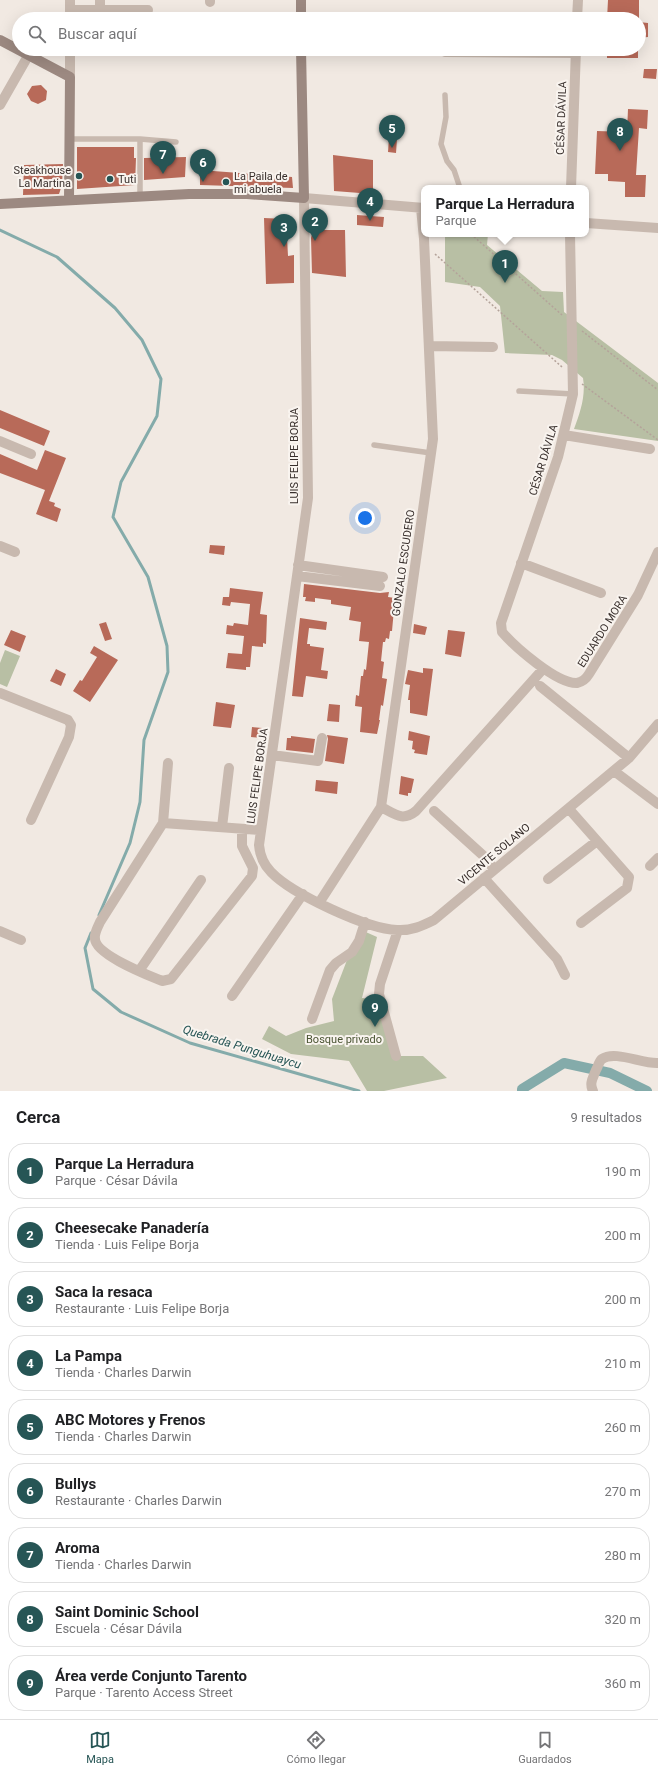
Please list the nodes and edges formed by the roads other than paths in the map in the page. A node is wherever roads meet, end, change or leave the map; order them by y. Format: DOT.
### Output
graph roads {
  1 [pos="70,0"];
  2 [pos="100,0"];
  3 [pos="300,0"];
  4 [pos="578,0"];
  5 [pos="148,10"];
  6 [pos="100,11"];
  7 [pos="70,12"];
  8 [pos="92,12"];
  9 [pos="301,12"];
  10 [pos="577,12"];
  11 [pos="0,40"];
  12 [pos="12,47"];
  13 [pos="28,56"];
  14 [pos="70,56"];
  15 [pos="301,56"];
  16 [pos="575,56"];
  17 [pos="70,77"];
  18 [pos="445,95"];
  19 [pos="0,105"];
  20 [pos="70,139"];
  21 [pos="140,139"];
  22 [pos="176,142"];
  23 [pos="459,185"];
  24 [pos="571,185"];
  25 [pos="140,196"];
  26 [pos="304,198"];
  27 [pos="69,200"];
  28 [pos="0,204"];
  29 [pos="421,208"];
  30 [pos="589,223"];
  31 [pos="658,228"];
  32 [pos="424,237"];
  33 [pos="570,237"];
  34 [pos="429,346"];
  35 [pos="493,347"];
  36 [pos="519,391"];
  37 [pos="573,394"];
  38 [pos="564,435"];
  39 [pos="0,441"];
  40 [pos="374,446"];
  41 [pos="650,449"];
  42 [pos="431,453"];
  43 [pos="31,454"];
  44 [pos="0,546"];
  45 [pos="15,552"];
  46 [pos="658,552"];
  47 [pos="521,564"];
  48 [pos="298,565"];
  49 [pos="297,576"];
  50 [pos="601,592"];
  51 [pos="543,669"];
  52 [pos="540,686"];
  53 [pos="0,693"];
  54 [pos="658,724"];
  55 [pos="322,738"];
  56 [pos="272,755"];
  57 [pos="629,758"];
  58 [pos="168,763"];
  59 [pos="229,768"];
  60 [pos="614,771"];
  61 [pos="658,804"];
  62 [pos="381,807"];
  63 [pos="568,809"];
  64 [pos="434,810"];
  65 [pos="31,820"];
  66 [pos="163,823"];
  67 [pos="222,827"];
  68 [pos="242,829"];
  69 [pos="261,830"];
  70 [pos="597,841"];
  71 [pos="494,870"];
  72 [pos="484,878"];
  73 [pos="201,880"];
  74 [pos="548,880"];
  75 [pos="303,894"];
  76 [pos="319,903"];
  77 [pos="365,922"];
  78 [pos="581,923"];
  79 [pos="398,930"];
  80 [pos="0,931"];
  81 [pos="21,940"];
  82 [pos="140,971"];
  83 [pos="565,975"];
  84 [pos="232,996"];
  85 [pos="312,1020"];
  86 [pos="396,1056"];
  87 [pos="658,1063"];
  88 [pos="593,1091"];
  1 -- 7 [label="street"];
  2 -- 6 [label="street"];
  3 -- 9 [label="street"];
  4 -- 10 [label="street"];
  5 -- 6 [label="street"];
  6 -- 8 [label="street"];
  11 -- 12 [label="street"];
  13 -- 17 [label="street"];
  13 -- 19 [label="street"];
  14 -- 17 [label="street"];
  15 -- 26 [label="street, LUIS FELIPE BORJA"];
  16 -- 24 [label="street, CÉSAR DÁVILA"];
  17 -- 20 [label="street"];
  18 -- 23 [label="lane"];
  20 -- 21 [label="lane"];
  20 -- 27 [label="street"];
  21 -- 22 [label="lane"];
  21 -- 25 [label="lane"];
  25 -- 26 [label="street"];
  25 -- 27 [label="street"];
  26 -- 29 [label="street"];
  26 -- 48 [label="street, LUIS FELIPE BORJA"];
  27 -- 28 [label="street"];
  30 -- 31 [label="street"];
  32 -- 34 [label="street, GONZALO ESCUDERO"];
  33 -- 37 [label="street, CÉSAR DÁVILA"];
  34 -- 35 [label="street"];
  34 -- 42 [label="street, GONZALO ESCUDERO"];
  36 -- 37 [label="lane"];
  37 -- 38 [label="street, CÉSAR DÁVILA"];
  38 -- 41 [label="street"];
  38 -- 47 [label="street, CÉSAR DÁVILA"];
  39 -- 43 [label="street"];
  40 -- 42 [label="lane"];
  42 -- 62 [label="street, GONZALO ESCUDERO"];
  44 -- 45 [label="street"];
  46 -- 51 [label="street, EDUARDO MORA"];
  47 -- 50 [label="street"];
  47 -- 51 [label="street, CÉSAR DÁVILA"];
  48 -- 49 [label="street, LUIS FELIPE BORJA"];
  48 -- 49 [label="street"];
  49 -- 56 [label="street, LUIS FELIPE BORJA"];
  51 -- 62 [label="street"];
  52 -- 57 [label="street"];
  53 -- 65 [label="street"];
  54 -- 57 [label="street, VICENTE SOLANO"];
  55 -- 56 [label="street"];
  56 -- 69 [label="street, LUIS FELIPE BORJA"];
  57 -- 60 [label="street, VICENTE SOLANO"];
  58 -- 66 [label="street"];
  59 -- 67 [label="street"];
  60 -- 61 [label="street"];
  60 -- 63 [label="street, VICENTE SOLANO"];
  62 -- 76 [label="street, GONZALO ESCUDERO"];
  63 -- 70 [label="street"];
  63 -- 71 [label="street, VICENTE SOLANO"];
  64 -- 71 [label="street"];
  66 -- 67 [label="street"];
  66 -- 82 [label="street"];
  67 -- 68 [label="street"];
  68 -- 69 [label="street"];
  68 -- 82 [label="street"];
  69 -- 75 [label="street, LUIS FELIPE BORJA"];
  70 -- 74 [label="street"];
  70 -- 78 [label="street"];
  71 -- 72 [label="street, VICENTE SOLANO"];
  72 -- 79 [label="street, VICENTE SOLANO"];
  72 -- 83 [label="street"];
  73 -- 82 [label="street"];
  75 -- 76 [label="street, LUIS FELIPE BORJA"];
  75 -- 84 [label="street"];
  76 -- 77 [label="street, VICENTE SOLANO"];
  77 -- 79 [label="street, VICENTE SOLANO"];
  77 -- 85 [label="street"];
  79 -- 86 [label="street"];
  80 -- 81 [label="street"];
  87 -- 88 [label="street"];
}
